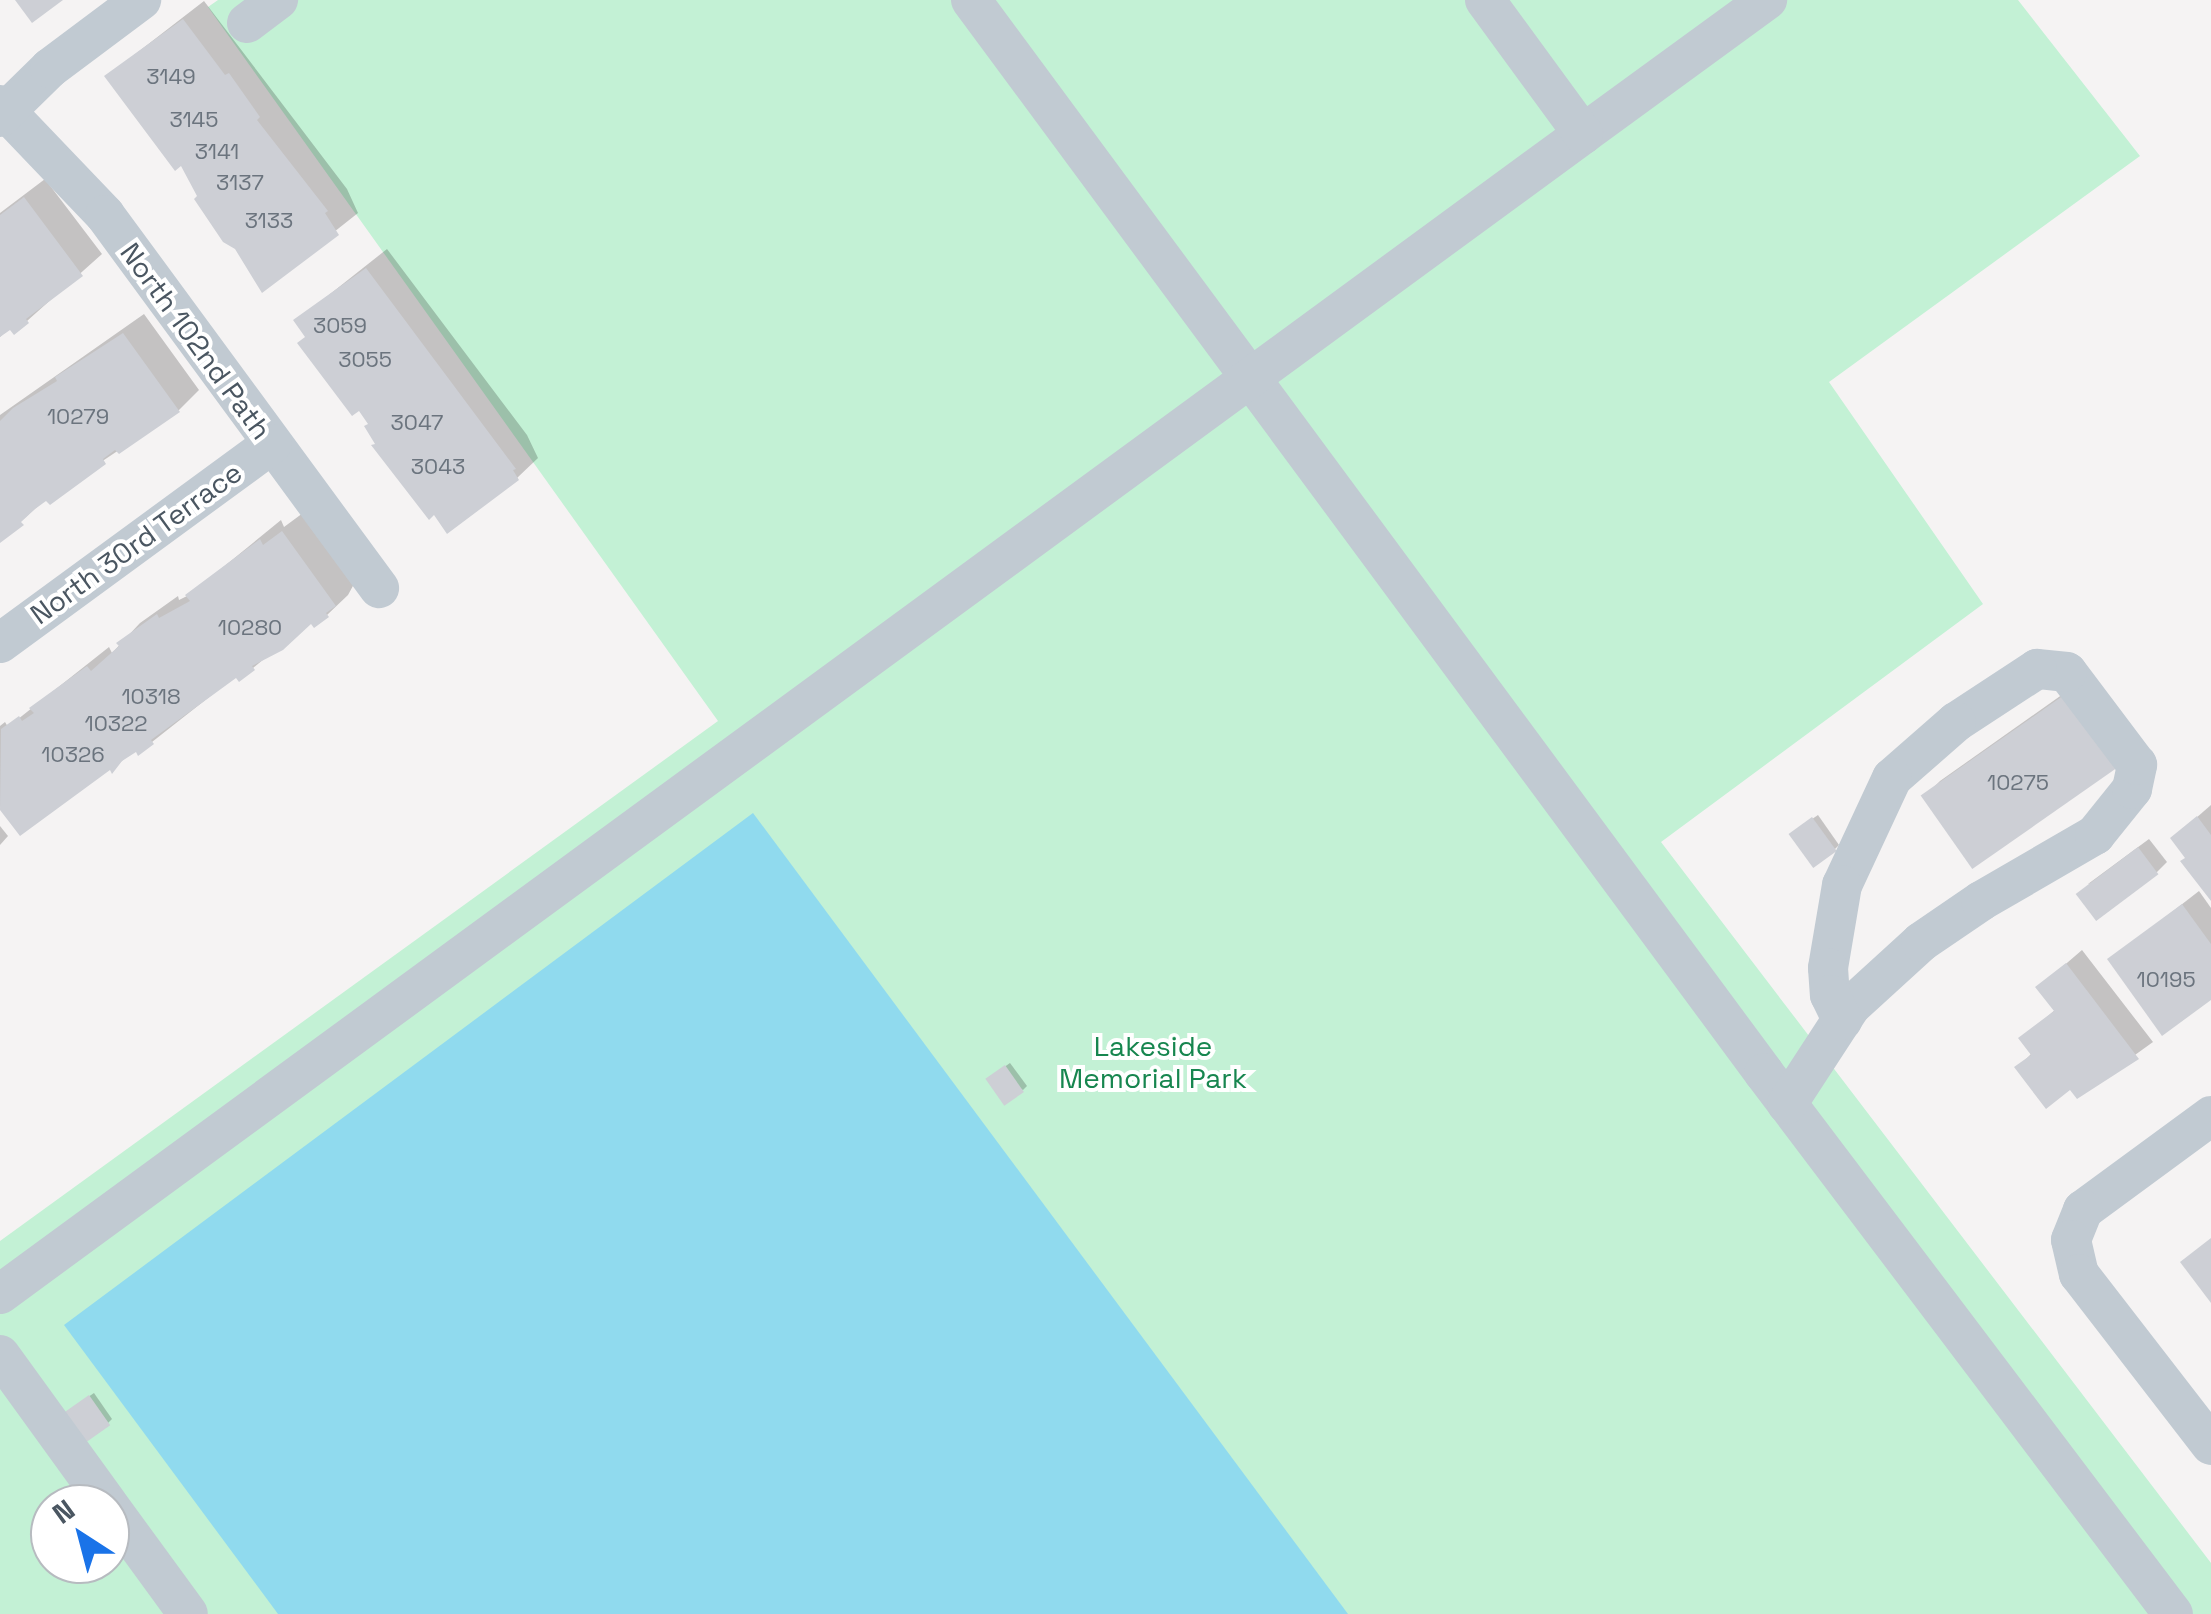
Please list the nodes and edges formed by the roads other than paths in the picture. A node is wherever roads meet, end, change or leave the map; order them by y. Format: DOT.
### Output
graph roads {
  1 [pos="141,0"];
  2 [pos="972,0"];
  3 [pos="1485,0"];
  4 [pos="1767,0"];
  5 [pos="2,111"];
  6 [pos="1583,134"];
  7 [pos="1250,377"];
  8 [pos="272,444"];
  9 [pos="379,588"];
  10 [pos="0,643"];
  11 [pos="1842,1020"];
  12 [pos="1787,1104"];
  13 [pos="2211,1116"];
  14 [pos="0,1294"];
  15 [pos="0,1355"];
  16 [pos="2211,1445"];
  17 [pos="94,1484"];
  18 [pos="130,1534"];
  19 [pos="188,1614"];
  20 [pos="2173,1614"];
  1 -- 5 [label="street"];
  2 -- 7 [label="street"];
  3 -- 6 [label="street"];
  4 -- 6 [label="street"];
  5 -- 8 [label="street, North 102nd Path"];
  6 -- 7 [label="street"];
  7 -- 12 [label="street"];
  7 -- 14 [label="street"];
  8 -- 9 [label="street, North 102nd Path"];
  8 -- 10 [label="street, North 30rd Terrace"];
  11 -- 11 [label="street"];
  11 -- 12 [label="street"];
  12 -- 20 [label="street"];
  13 -- 16 [label="street"];
  15 -- 17 [label="street"];
  18 -- 19 [label="street"];
}
